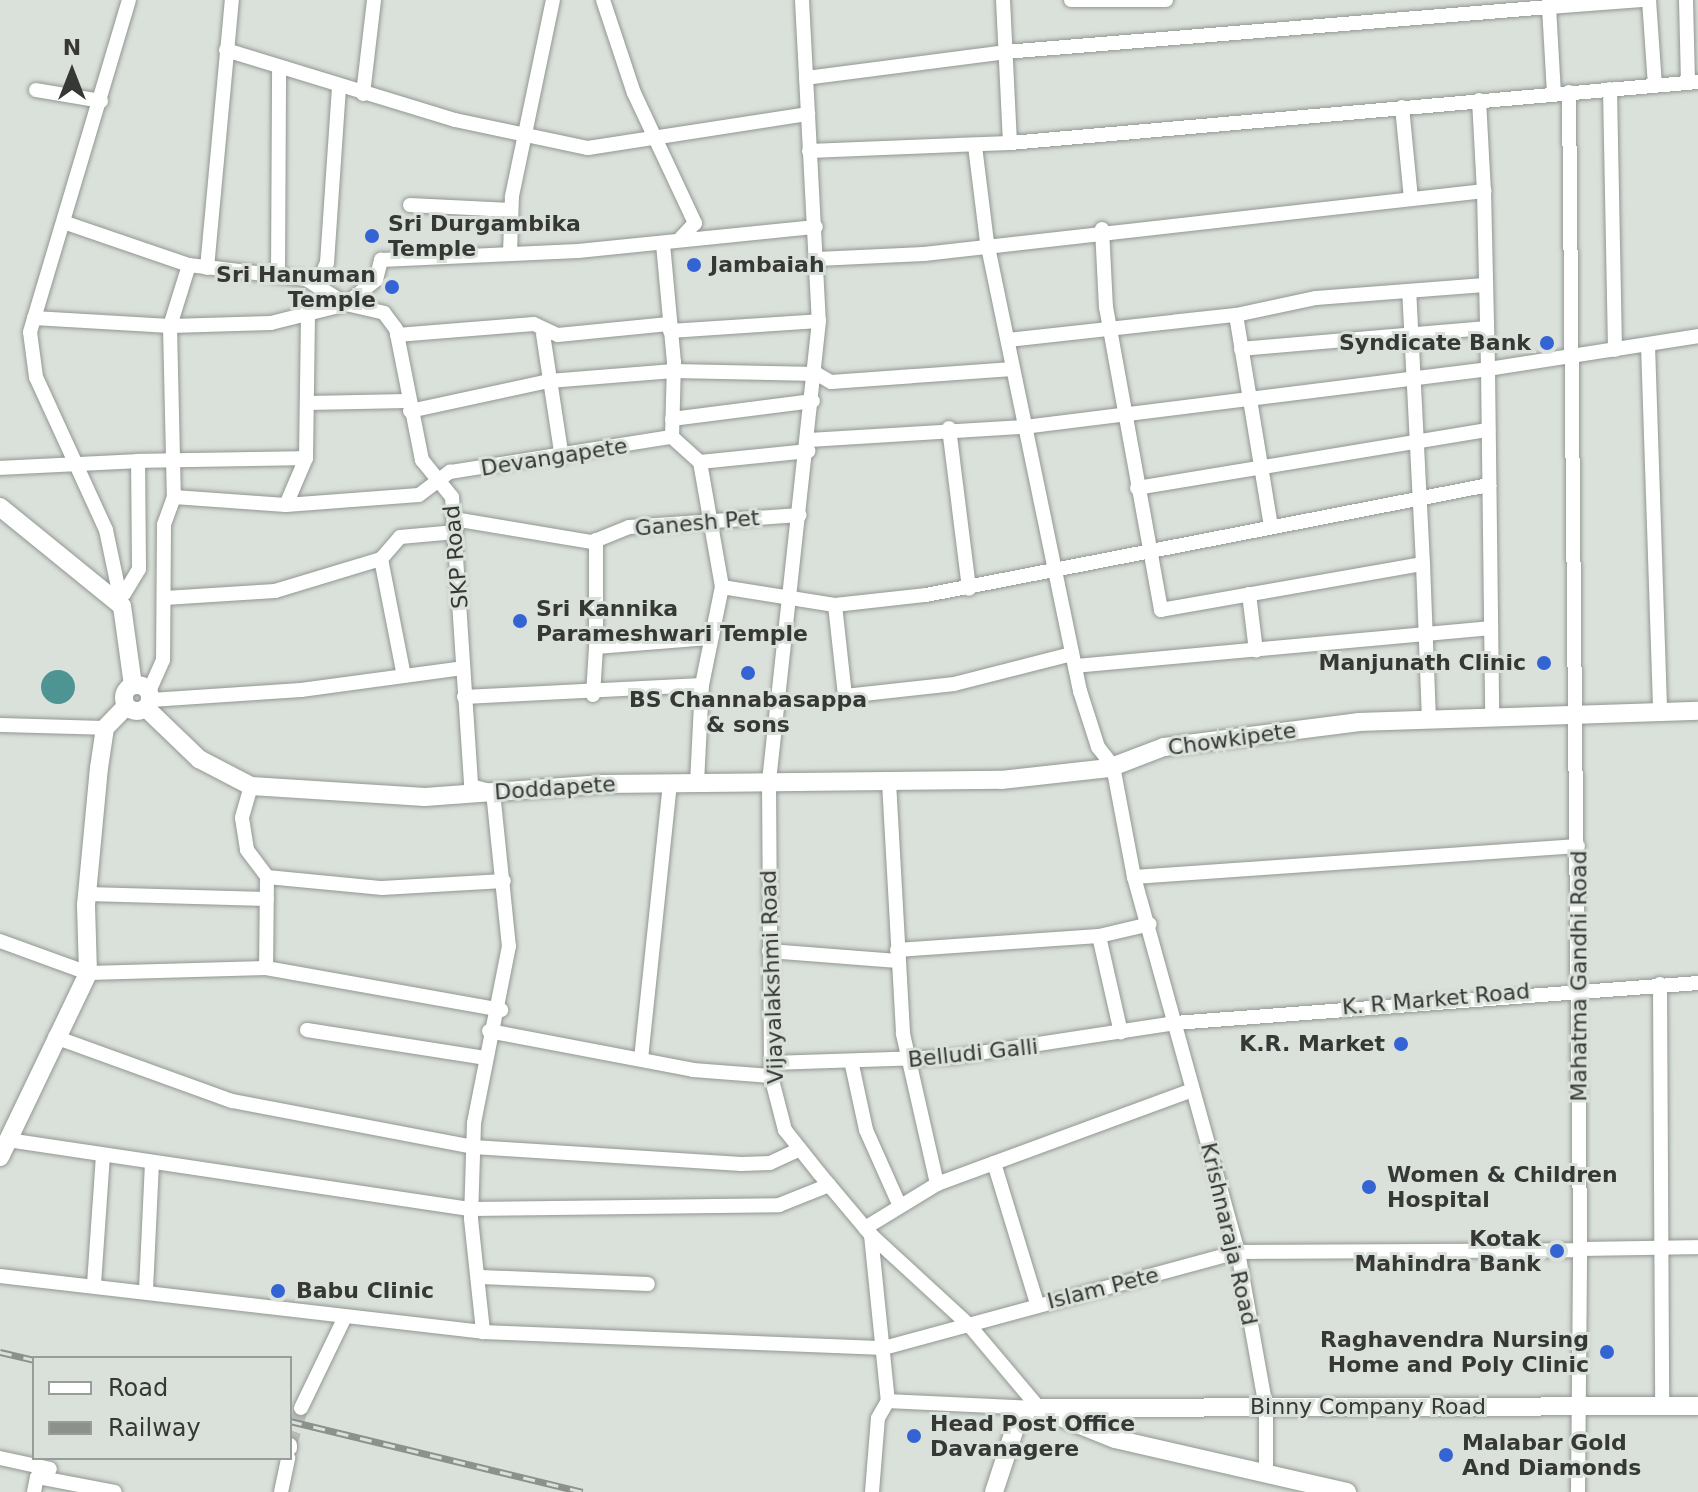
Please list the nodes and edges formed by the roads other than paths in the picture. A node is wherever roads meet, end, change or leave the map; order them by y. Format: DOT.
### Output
graph roads {
  1 [pos="129,0"];
  2 [pos="232,0"];
  3 [pos="374,0"];
  4 [pos="553,0"];
  5 [pos="603,0"];
  6 [pos="802,0"];
  7 [pos="1003,0"];
  8 [pos="1071,0"];
  9 [pos="1166,0"];
  10 [pos="1642,0"];
  11 [pos="1649,0"];
  12 [pos="1686,0"];
  13 [pos="1549,4"];
  14 [pos="226,50"];
  15 [pos="1005,52"];
  16 [pos="279,67"];
  17 [pos="806,78"];
  18 [pos="1693,82"];
  19 [pos="339,86"];
  20 [pos="1655,86"];
  21 [pos="1610,89"];
  22 [pos="36,90"];
  23 [pos="1561,93"];
  24 [pos="363,94"];
  25 [pos="1479,100"];
  26 [pos="101,101"];
  27 [pos="1402,107"];
  28 [pos="808,114"];
  29 [pos="526,138"];
  30 [pos="653,141"];
  31 [pos="1010,143"];
  32 [pos="975,146"];
  33 [pos="809,151"];
  34 [pos="1484,191"];
  35 [pos="1411,198"];
  36 [pos="410,205"];
  37 [pos="511,210"];
  38 [pos="66,223"];
  39 [pos="816,227"];
  40 [pos="1102,229"];
  41 [pos="680,239"];
  42 [pos="987,242"];
  43 [pos="663,244"];
  44 [pos="510,253"];
  45 [pos="817,259"];
  46 [pos="189,265"];
  47 [pos="207,268"];
  48 [pos="278,276"];
  49 [pos="1484,285"];
  50 [pos="317,286"];
  51 [pos="1409,291"];
  52 [pos="346,304"];
  53 [pos="1236,315"];
  54 [pos="34,318"];
  55 [pos="308,318"];
  56 [pos="819,321"];
  57 [pos="170,326"];
  58 [pos="1110,326"];
  59 [pos="669,328"];
  60 [pos="1486,328"];
  61 [pos="1411,333"];
  62 [pos="543,334"];
  63 [pos="397,335"];
  64 [pos="1698,336"];
  65 [pos="1008,340"];
  66 [pos="1648,345"];
  67 [pos="1241,349"];
  68 [pos="1615,350"];
  69 [pos="1575,356"];
  70 [pos="1013,369"];
  71 [pos="1488,369"];
  72 [pos="674,371"];
  73 [pos="817,374"];
  74 [pos="1414,377"];
  75 [pos="549,381"];
  76 [pos="1249,399"];
  77 [pos="813,401"];
  78 [pos="308,403"];
  79 [pos="409,406"];
  80 [pos="1125,416"];
  81 [pos="672,419"];
  82 [pos="1024,427"];
  83 [pos="949,428"];
  84 [pos="1488,430"];
  85 [pos="672,437"];
  86 [pos="1417,441"];
  87 [pos="808,445"];
  88 [pos="174,458"];
  89 [pos="306,458"];
  90 [pos="562,458"];
  91 [pos="75,461"];
  92 [pos="138,461"];
  93 [pos="700,462"];
  94 [pos="1261,467"];
  95 [pos="0,468"];
  96 [pos="437,477"];
  97 [pos="1489,485"];
  98 [pos="1137,488"];
  99 [pos="174,497"];
  100 [pos="1418,498"];
  101 [pos="286,505"];
  102 [pos="0,507"];
  103 [pos="800,515"];
  104 [pos="713,522"];
  105 [pos="455,525"];
  106 [pos="1271,526"];
  107 [pos="596,540"];
  108 [pos="1150,548"];
  109 [pos="381,559"];
  110 [pos="1423,564"];
  111 [pos="1055,566"];
  112 [pos="722,587"];
  113 [pos="969,589"];
  114 [pos="790,593"];
  115 [pos="1249,594"];
  116 [pos="165,598"];
  117 [pos="835,605"];
  118 [pos="122,606"];
  119 [pos="1490,628"];
  120 [pos="1424,634"];
  121 [pos="709,638"];
  122 [pos="596,647"];
  123 [pos="1256,651"];
  124 [pos="1074,660"];
  125 [pos="463,668"];
  126 [pos="404,676"];
  127 [pos="702,685"];
  128 [pos="593,695"];
  129 [pos="145,696"];
  130 [pos="464,697"];
  131 [pos="1574,711"];
  132 [pos="1660,711"];
  133 [pos="1698,711"];
  134 [pos="1492,715"];
  135 [pos="1429,718"];
  136 [pos="0,725"];
  137 [pos="105,728"];
  138 [pos="1113,766"];
  139 [pos="769,782"];
  140 [pos="889,782"];
  141 [pos="670,783"];
  142 [pos="697,783"];
  143 [pos="251,786"];
  144 [pos="493,792"];
  145 [pos="1578,846"];
  146 [pos="267,877"];
  147 [pos="1134,877"];
  148 [pos="504,881"];
  149 [pos="87,894"];
  150 [pos="267,899"];
  151 [pos="1150,924"];
  152 [pos="1099,936"];
  153 [pos="0,941"];
  154 [pos="769,951"];
  155 [pos="898,956"];
  156 [pos="266,968"];
  157 [pos="88,973"];
  158 [pos="1698,983"];
  159 [pos="1660,984"];
  160 [pos="1581,988"];
  161 [pos="501,1010"];
  162 [pos="1175,1023"];
  163 [pos="307,1030"];
  164 [pos="489,1031"];
  165 [pos="1121,1033"];
  166 [pos="55,1037"];
  167 [pos="485,1058"];
  168 [pos="641,1059"];
  169 [pos="908,1060"];
  170 [pos="852,1065"];
  171 [pos="771,1070"];
  172 [pos="1192,1090"];
  173 [pos="473,1147"];
  174 [pos="4,1148"];
  175 [pos="800,1149"];
  176 [pos="103,1155"];
  177 [pos="994,1163"];
  178 [pos="152,1164"];
  179 [pos="937,1184"];
  180 [pos="829,1185"];
  181 [pos="899,1204"];
  182 [pos="471,1209"];
  183 [pos="868,1232"];
  184 [pos="1698,1247"];
  185 [pos="1661,1248"];
  186 [pos="1580,1249"];
  187 [pos="1238,1252"];
  188 [pos="0,1276"];
  189 [pos="481,1277"];
  190 [pos="94,1284"];
  191 [pos="648,1284"];
  192 [pos="146,1290"];
  193 [pos="1037,1304"];
  194 [pos="345,1317"];
  195 [pos="969,1325"];
  196 [pos="483,1332"];
  197 [pos="884,1348"];
  198 [pos="888,1401"];
  199 [pos="1035,1406"];
  200 [pos="1579,1406"];
  201 [pos="1662,1406"];
  202 [pos="1698,1406"];
  203 [pos="1266,1407"];
  204 [pos="301,1408"];
  205 [pos="0,1458"];
  206 [pos="288,1460"];
  207 [pos="50,1469"];
  208 [pos="1266,1475"];
  209 [pos="34,1492"];
  210 [pos="115,1492"];
  211 [pos="281,1492"];
  212 [pos="872,1492"];
  213 [pos="994,1492"];
  214 [pos="1003,1492"];
  215 [pos="1347,1492"];
  216 [pos="1578,1492"];
  1 -- 26 [label="street"];
  2 -- 14 [label="street"];
  3 -- 24 [label="street"];
  4 -- 29 [label="street"];
  5 -- 30 [label="street"];
  6 -- 17 [label="street, Vijayalakshmi Road"];
  7 -- 15 [label="street"];
  8 -- 9 [label="street"];
  10 -- 13 [label="street"];
  11 -- 20 [label="street"];
  12 -- 18 [label="street"];
  13 -- 15 [label="street"];
  13 -- 23 [label="street, Mahatma Gandhi Road"];
  14 -- 16 [label="street"];
  14 -- 47 [label="street"];
  15 -- 17 [label="street"];
  15 -- 31 [label="street"];
  16 -- 19 [label="street"];
  16 -- 48 [label="street"];
  17 -- 28 [label="street, Vijayalakshmi Road"];
  18 -- 20 [label="street"];
  19 -- 24 [label="street"];
  19 -- 50 [label="street"];
  20 -- 21 [label="street"];
  21 -- 23 [label="street"];
  21 -- 68 [label="street"];
  22 -- 26 [label="street"];
  23 -- 25 [label="street"];
  23 -- 69 [label="street, Mahatma Gandhi Road"];
  24 -- 29 [label="street"];
  25 -- 27 [label="street"];
  25 -- 34 [label="street"];
  26 -- 38 [label="street"];
  27 -- 31 [label="street"];
  27 -- 35 [label="street"];
  28 -- 30 [label="street"];
  28 -- 33 [label="street, Vijayalakshmi Road"];
  29 -- 30 [label="street"];
  29 -- 37 [label="street"];
  30 -- 41 [label="street"];
  31 -- 32 [label="street"];
  32 -- 33 [label="street"];
  32 -- 42 [label="street, Krishnaraja Road"];
  33 -- 39 [label="street, Vijayalakshmi Road"];
  34 -- 35 [label="street"];
  34 -- 49 [label="street"];
  35 -- 40 [label="street"];
  36 -- 37 [label="street"];
  37 -- 44 [label="street"];
  38 -- 46 [label="street"];
  38 -- 54 [label="street"];
  39 -- 41 [label="street"];
  39 -- 45 [label="street, Vijayalakshmi Road"];
  40 -- 42 [label="street"];
  40 -- 58 [label="street"];
  41 -- 43 [label="street"];
  42 -- 45 [label="street"];
  42 -- 65 [label="street, Krishnaraja Road"];
  43 -- 44 [label="street"];
  43 -- 59 [label="street"];
  44 -- 52 [label="street"];
  45 -- 56 [label="street, Vijayalakshmi Road"];
  46 -- 47 [label="street"];
  46 -- 57 [label="street"];
  47 -- 48 [label="street"];
  48 -- 50 [label="street"];
  49 -- 51 [label="street"];
  49 -- 60 [label="street"];
  50 -- 52 [label="street"];
  51 -- 53 [label="street"];
  51 -- 61 [label="street"];
  52 -- 55 [label="street"];
  52 -- 63 [label="street"];
  53 -- 58 [label="street"];
  53 -- 67 [label="street"];
  54 -- 57 [label="street"];
  54 -- 91 [label="street"];
  55 -- 57 [label="street"];
  55 -- 78 [label="street"];
  56 -- 59 [label="street"];
  56 -- 73 [label="street, Vijayalakshmi Road"];
  57 -- 88 [label="street"];
  58 -- 65 [label="street"];
  58 -- 80 [label="street"];
  59 -- 62 [label="street"];
  59 -- 72 [label="street"];
  60 -- 61 [label="street"];
  60 -- 71 [label="street"];
  61 -- 67 [label="street"];
  61 -- 74 [label="street"];
  62 -- 63 [label="street"];
  62 -- 75 [label="street"];
  63 -- 79 [label="street, SKP Road"];
  64 -- 66 [label="street"];
  65 -- 70 [label="street, Krishnaraja Road"];
  66 -- 68 [label="street"];
  66 -- 132 [label="street"];
  67 -- 76 [label="street"];
  68 -- 69 [label="street"];
  69 -- 71 [label="street"];
  69 -- 131 [label="street, Mahatma Gandhi Road"];
  70 -- 73 [label="street"];
  70 -- 82 [label="street, Krishnaraja Road"];
  71 -- 74 [label="street"];
  71 -- 84 [label="street"];
  72 -- 73 [label="street"];
  72 -- 75 [label="street"];
  72 -- 81 [label="street"];
  73 -- 77 [label="street, Vijayalakshmi Road"];
  74 -- 76 [label="street"];
  74 -- 86 [label="street"];
  75 -- 79 [label="street"];
  75 -- 90 [label="street"];
  76 -- 80 [label="street"];
  76 -- 94 [label="street"];
  77 -- 81 [label="street"];
  77 -- 87 [label="street, Vijayalakshmi Road"];
  78 -- 79 [label="street"];
  78 -- 89 [label="street"];
  79 -- 96 [label="street, SKP Road"];
  80 -- 82 [label="street"];
  80 -- 98 [label="street"];
  81 -- 85 [label="street"];
  82 -- 83 [label="street"];
  82 -- 111 [label="street, Krishnaraja Road"];
  83 -- 87 [label="street"];
  83 -- 113 [label="street"];
  84 -- 86 [label="street"];
  84 -- 97 [label="street"];
  85 -- 90 [label="street, Devangapete"];
  85 -- 93 [label="street"];
  86 -- 94 [label="street"];
  86 -- 100 [label="street"];
  87 -- 93 [label="street"];
  87 -- 103 [label="street, Vijayalakshmi Road"];
  88 -- 89 [label="street"];
  88 -- 92 [label="street"];
  88 -- 99 [label="street"];
  89 -- 101 [label="street"];
  90 -- 96 [label="street, Devangapete"];
  91 -- 92 [label="street"];
  91 -- 95 [label="street"];
  91 -- 118 [label="street"];
  92 -- 118 [label="street"];
  93 -- 104 [label="street"];
  94 -- 98 [label="street"];
  94 -- 106 [label="street"];
  96 -- 101 [label="street"];
  96 -- 105 [label="street, SKP Road"];
  97 -- 100 [label="street"];
  97 -- 119 [label="street"];
  98 -- 108 [label="street"];
  99 -- 101 [label="street"];
  99 -- 116 [label="street"];
  100 -- 106 [label="street"];
  100 -- 110 [label="street"];
  102 -- 118 [label="street"];
  103 -- 104 [label="street, Ganesh Pet"];
  103 -- 114 [label="street, Vijayalakshmi Road"];
  104 -- 107 [label="street, Ganesh Pet"];
  104 -- 112 [label="street"];
  105 -- 107 [label="street, Ganesh Pet"];
  105 -- 109 [label="street, Ganesh Pet"];
  105 -- 125 [label="street, SKP Road"];
  106 -- 108 [label="street"];
  107 -- 122 [label="street"];
  108 -- 111 [label="street"];
  108 -- 115 [label="street"];
  109 -- 116 [label="street"];
  109 -- 126 [label="street"];
  110 -- 115 [label="street"];
  110 -- 120 [label="street"];
  111 -- 113 [label="street"];
  111 -- 124 [label="street, Krishnaraja Road"];
  112 -- 114 [label="street"];
  112 -- 121 [label="street"];
  113 -- 117 [label="street"];
  114 -- 117 [label="street"];
  114 -- 139 [label="street, Vijayalakshmi Road"];
  115 -- 123 [label="street"];
  116 -- 129 [label="street"];
  117 -- 124 [label="street"];
  118 -- 129 [label="street"];
  119 -- 120 [label="street"];
  119 -- 134 [label="street"];
  120 -- 123 [label="street"];
  120 -- 135 [label="street"];
  121 -- 122 [label="street"];
  121 -- 127 [label="street"];
  122 -- 128 [label="street"];
  123 -- 124 [label="street"];
  124 -- 138 [label="street, Krishnaraja Road"];
  125 -- 126 [label="street"];
  125 -- 130 [label="street, SKP Road"];
  126 -- 129 [label="street"];
  127 -- 128 [label="street"];
  127 -- 142 [label="street"];
  128 -- 130 [label="street"];
  129 -- 137 [label="street"];
  129 -- 143 [label="street"];
  130 -- 144 [label="street, SKP Road"];
  131 -- 132 [label="street, Chowkipete"];
  131 -- 134 [label="street, Chowkipete"];
  131 -- 145 [label="street, Mahatma Gandhi Road"];
  132 -- 133 [label="street, Chowkipete"];
  134 -- 135 [label="street, Chowkipete"];
  135 -- 138 [label="street, Chowkipete"];
  136 -- 137 [label="street"];
  137 -- 149 [label="street"];
  138 -- 140 [label="street, Chowkipete"];
  138 -- 147 [label="street, Krishnaraja Road"];
  139 -- 140 [label="street, Chowkipete"];
  139 -- 142 [label="street, Doddapete"];
  139 -- 154 [label="street, Vijayalakshmi Road"];
  140 -- 155 [label="street"];
  141 -- 142 [label="street, Doddapete"];
  141 -- 144 [label="street, Doddapete"];
  141 -- 168 [label="street"];
  143 -- 144 [label="street, Doddapete"];
  143 -- 146 [label="street"];
  144 -- 148 [label="street"];
  145 -- 147 [label="street"];
  145 -- 160 [label="street, Mahatma Gandhi Road"];
  146 -- 148 [label="street"];
  146 -- 150 [label="street"];
  147 -- 151 [label="street, Krishnaraja Road"];
  148 -- 161 [label="street"];
  149 -- 150 [label="street"];
  149 -- 157 [label="street"];
  150 -- 156 [label="street"];
  151 -- 152 [label="street"];
  151 -- 162 [label="street, Krishnaraja Road"];
  152 -- 155 [label="street"];
  152 -- 165 [label="street"];
  153 -- 157 [label="street"];
  154 -- 155 [label="street"];
  154 -- 171 [label="street, Vijayalakshmi Road"];
  155 -- 169 [label="street"];
  156 -- 157 [label="street"];
  156 -- 161 [label="street"];
  157 -- 166 [label="street"];
  158 -- 159 [label="street, K. R Market Road"];
  159 -- 160 [label="street, K. R Market Road"];
  159 -- 185 [label="street"];
  160 -- 162 [label="street, K. R Market Road"];
  160 -- 186 [label="street, Mahatma Gandhi Road"];
  161 -- 164 [label="street"];
  162 -- 165 [label="street, Belludi Galli"];
  162 -- 172 [label="street, Krishnaraja Road"];
  163 -- 167 [label="street"];
  164 -- 167 [label="street"];
  164 -- 168 [label="street, Belludi Galli"];
  165 -- 169 [label="street, Belludi Galli"];
  166 -- 173 [label="street"];
  166 -- 174 [label="street"];
  167 -- 173 [label="street"];
  168 -- 171 [label="street, Belludi Galli"];
  169 -- 170 [label="street, Belludi Galli"];
  169 -- 179 [label="street"];
  170 -- 171 [label="street, Belludi Galli"];
  170 -- 181 [label="street"];
  171 -- 175 [label="street, Vijayalakshmi Road"];
  172 -- 177 [label="street"];
  172 -- 187 [label="street, Krishnaraja Road"];
  173 -- 175 [label="street"];
  173 -- 182 [label="street"];
  174 -- 176 [label="street"];
  175 -- 180 [label="street, Vijayalakshmi Road"];
  176 -- 178 [label="street"];
  176 -- 190 [label="street"];
  177 -- 179 [label="street"];
  177 -- 193 [label="street"];
  178 -- 182 [label="street"];
  178 -- 192 [label="street"];
  179 -- 181 [label="street"];
  180 -- 182 [label="street"];
  180 -- 183 [label="street, Vijayalakshmi Road"];
  181 -- 183 [label="street"];
  182 -- 189 [label="street"];
  183 -- 195 [label="street, Vijayalakshmi Road"];
  183 -- 197 [label="street"];
  184 -- 185 [label="street, Islam Pete"];
  185 -- 186 [label="street, Islam Pete"];
  185 -- 201 [label="street"];
  186 -- 187 [label="street, Islam Pete"];
  186 -- 200 [label="street, Mahatma Gandhi Road"];
  187 -- 193 [label="street, Islam Pete"];
  187 -- 203 [label="street, Krishnaraja Road"];
  188 -- 190 [label="street, Islam Pete"];
  189 -- 191 [label="street"];
  189 -- 196 [label="street"];
  190 -- 192 [label="street, Islam Pete"];
  192 -- 194 [label="street, Islam Pete"];
  193 -- 195 [label="street, Islam Pete"];
  194 -- 196 [label="street, Islam Pete"];
  194 -- 204 [label="street"];
  195 -- 197 [label="street, Islam Pete"];
  195 -- 199 [label="street, Vijayalakshmi Road"];
  196 -- 197 [label="street, Islam Pete"];
  197 -- 198 [label="street"];
  198 -- 199 [label="street"];
  198 -- 212 [label="street"];
  199 -- 203 [label="street, Binny Company Road"];
  199 -- 208 [label="street"];
  199 -- 213 [label="street"];
  199 -- 214 [label="street"];
  200 -- 201 [label="street, Binny Company Road"];
  200 -- 203 [label="street, Binny Company Road"];
  200 -- 216 [label="street, Mahatma Gandhi Road"];
  201 -- 202 [label="street, Binny Company Road"];
  203 -- 208 [label="street, Krishnaraja Road"];
  205 -- 207 [label="street"];
  206 -- 211 [label="street"];
  207 -- 209 [label="street"];
  207 -- 210 [label="street"];
  208 -- 215 [label="street"];
}
